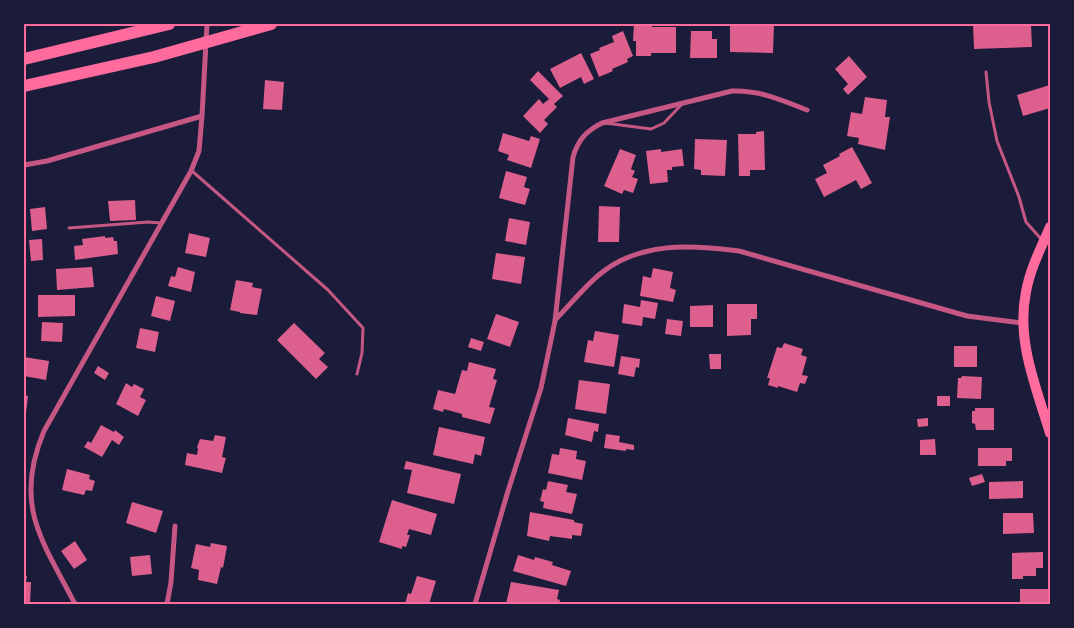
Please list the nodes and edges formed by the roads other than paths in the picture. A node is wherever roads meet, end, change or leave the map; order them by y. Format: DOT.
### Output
graph roads {
  1 [pos="169,24"];
  2 [pos="207,24"];
  3 [pos="266,25"];
  4 [pos="24,59"];
  5 [pos="986,72"];
  6 [pos="24,86"];
  7 [pos="684,103"];
  8 [pos="807,110"];
  9 [pos="202,116"];
  10 [pos="602,123"];
  11 [pos="24,165"];
  12 [pos="191,171"];
  13 [pos="162,224"];
  14 [pos="1050,227"];
  15 [pos="69,228"];
  16 [pos="1044,242"];
  17 [pos="555,320"];
  18 [pos="1022,323"];
  19 [pos="357,374"];
  20 [pos="1050,433"];
  21 [pos="175,526"];
  22 [pos="75,604"];
  23 [pos="166,604"];
  24 [pos="475,604"];
  1 -- 4 [label="highway"];
  2 -- 9 [label="street"];
  3 -- 6 [label="highway"];
  5 -- 16 [label="lane"];
  7 -- 8 [label="street"];
  7 -- 10 [label="street"];
  7 -- 10 [label="lane"];
  9 -- 11 [label="street"];
  9 -- 12 [label="street"];
  10 -- 17 [label="street"];
  12 -- 13 [label="street"];
  12 -- 19 [label="lane"];
  13 -- 15 [label="lane"];
  13 -- 22 [label="street"];
  14 -- 16 [label="main road"];
  16 -- 18 [label="main road"];
  17 -- 18 [label="street"];
  17 -- 24 [label="street"];
  18 -- 20 [label="main road"];
  21 -- 23 [label="street"];
}
